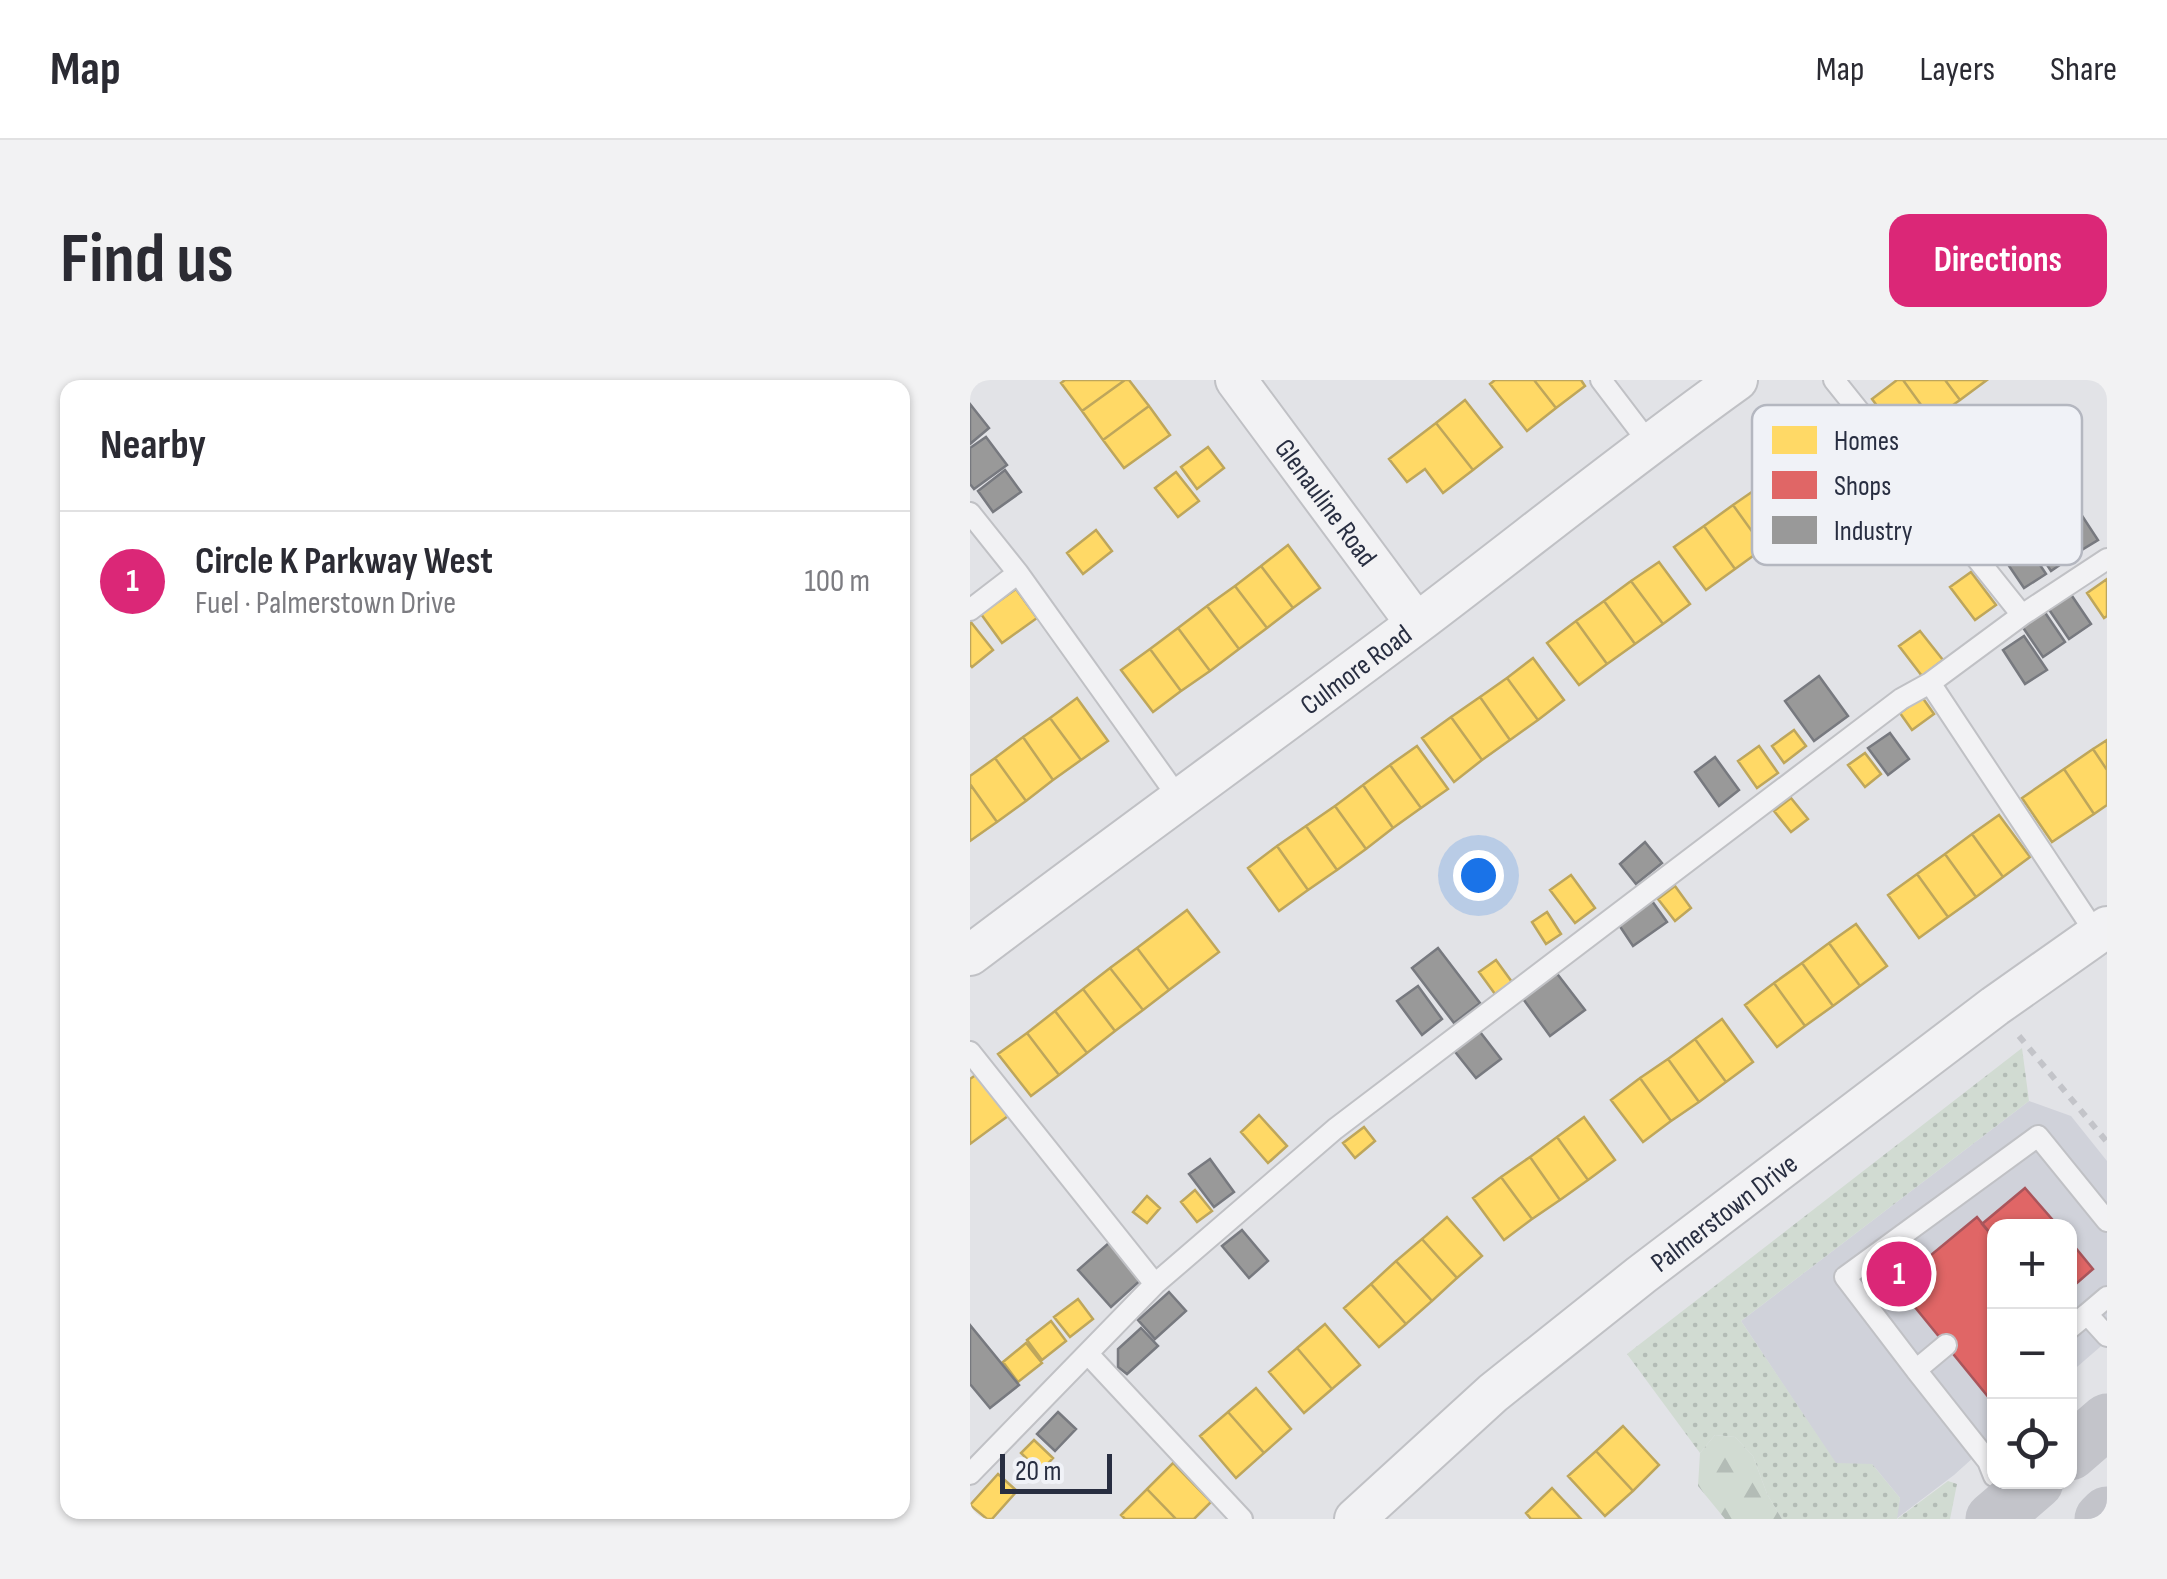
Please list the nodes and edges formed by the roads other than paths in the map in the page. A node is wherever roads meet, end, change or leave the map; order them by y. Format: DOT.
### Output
graph roads {
  1 [pos="1236,380"];
  2 [pos="1601,380"];
  3 [pos="1737,380"];
  4 [pos="1834,380"];
  5 [pos="1854,405"];
  6 [pos="1649,443"];
  7 [pos="970,513"];
  8 [pos="2107,559"];
  9 [pos="1982,565"];
  10 [pos="1018,573"];
  11 [pos="970,610"];
  12 [pos="2022,615"];
  13 [pos="1416,624"];
  14 [pos="1930,684"];
  15 [pos="1178,797"];
  16 [pos="2102,931"];
  17 [pos="970,955"];
  18 [pos="970,1052"];
  19 [pos="2107,1221"];
  20 [pos="1156,1284"];
  21 [pos="2107,1297"];
  22 [pos="2087,1314"];
  23 [pos="2077,1322"];
  24 [pos="2107,1336"];
  25 [pos="1946,1346"];
  26 [pos="1088,1354"];
  27 [pos="1916,1370"];
  28 [pos="2107,1421"];
  29 [pos="2077,1447"];
  30 [pos="970,1474"];
  31 [pos="2003,1495"];
  32 [pos="1242,1519"];
  33 [pos="1356,1519"];
  1 -- 13 [label="street, Glenauline Road"];
  2 -- 6 [label="lane"];
  3 -- 6 [label="street, Culmore Road"];
  4 -- 5 [label="lane"];
  6 -- 13 [label="street, Culmore Road"];
  7 -- 10 [label="lane"];
  8 -- 12 [label="lane"];
  9 -- 12 [label="lane"];
  10 -- 11 [label="lane"];
  10 -- 15 [label="lane"];
  12 -- 14 [label="lane"];
  13 -- 15 [label="street, Culmore Road"];
  14 -- 16 [label="lane"];
  14 -- 20 [label="lane"];
  15 -- 17 [label="street, Culmore Road"];
  16 -- 33 [label="street, Palmerstown Drive"];
  18 -- 20 [label="lane"];
  19 -- 27 [label="lane"];
  20 -- 26 [label="lane"];
  21 -- 22 [label="lane"];
  22 -- 23 [label="lane"];
  22 -- 24 [label="lane"];
  25 -- 27 [label="lane"];
  26 -- 30 [label="lane"];
  26 -- 32 [label="lane"];
  27 -- 31 [label="lane"];
  28 -- 29 [label="main road"];
}
